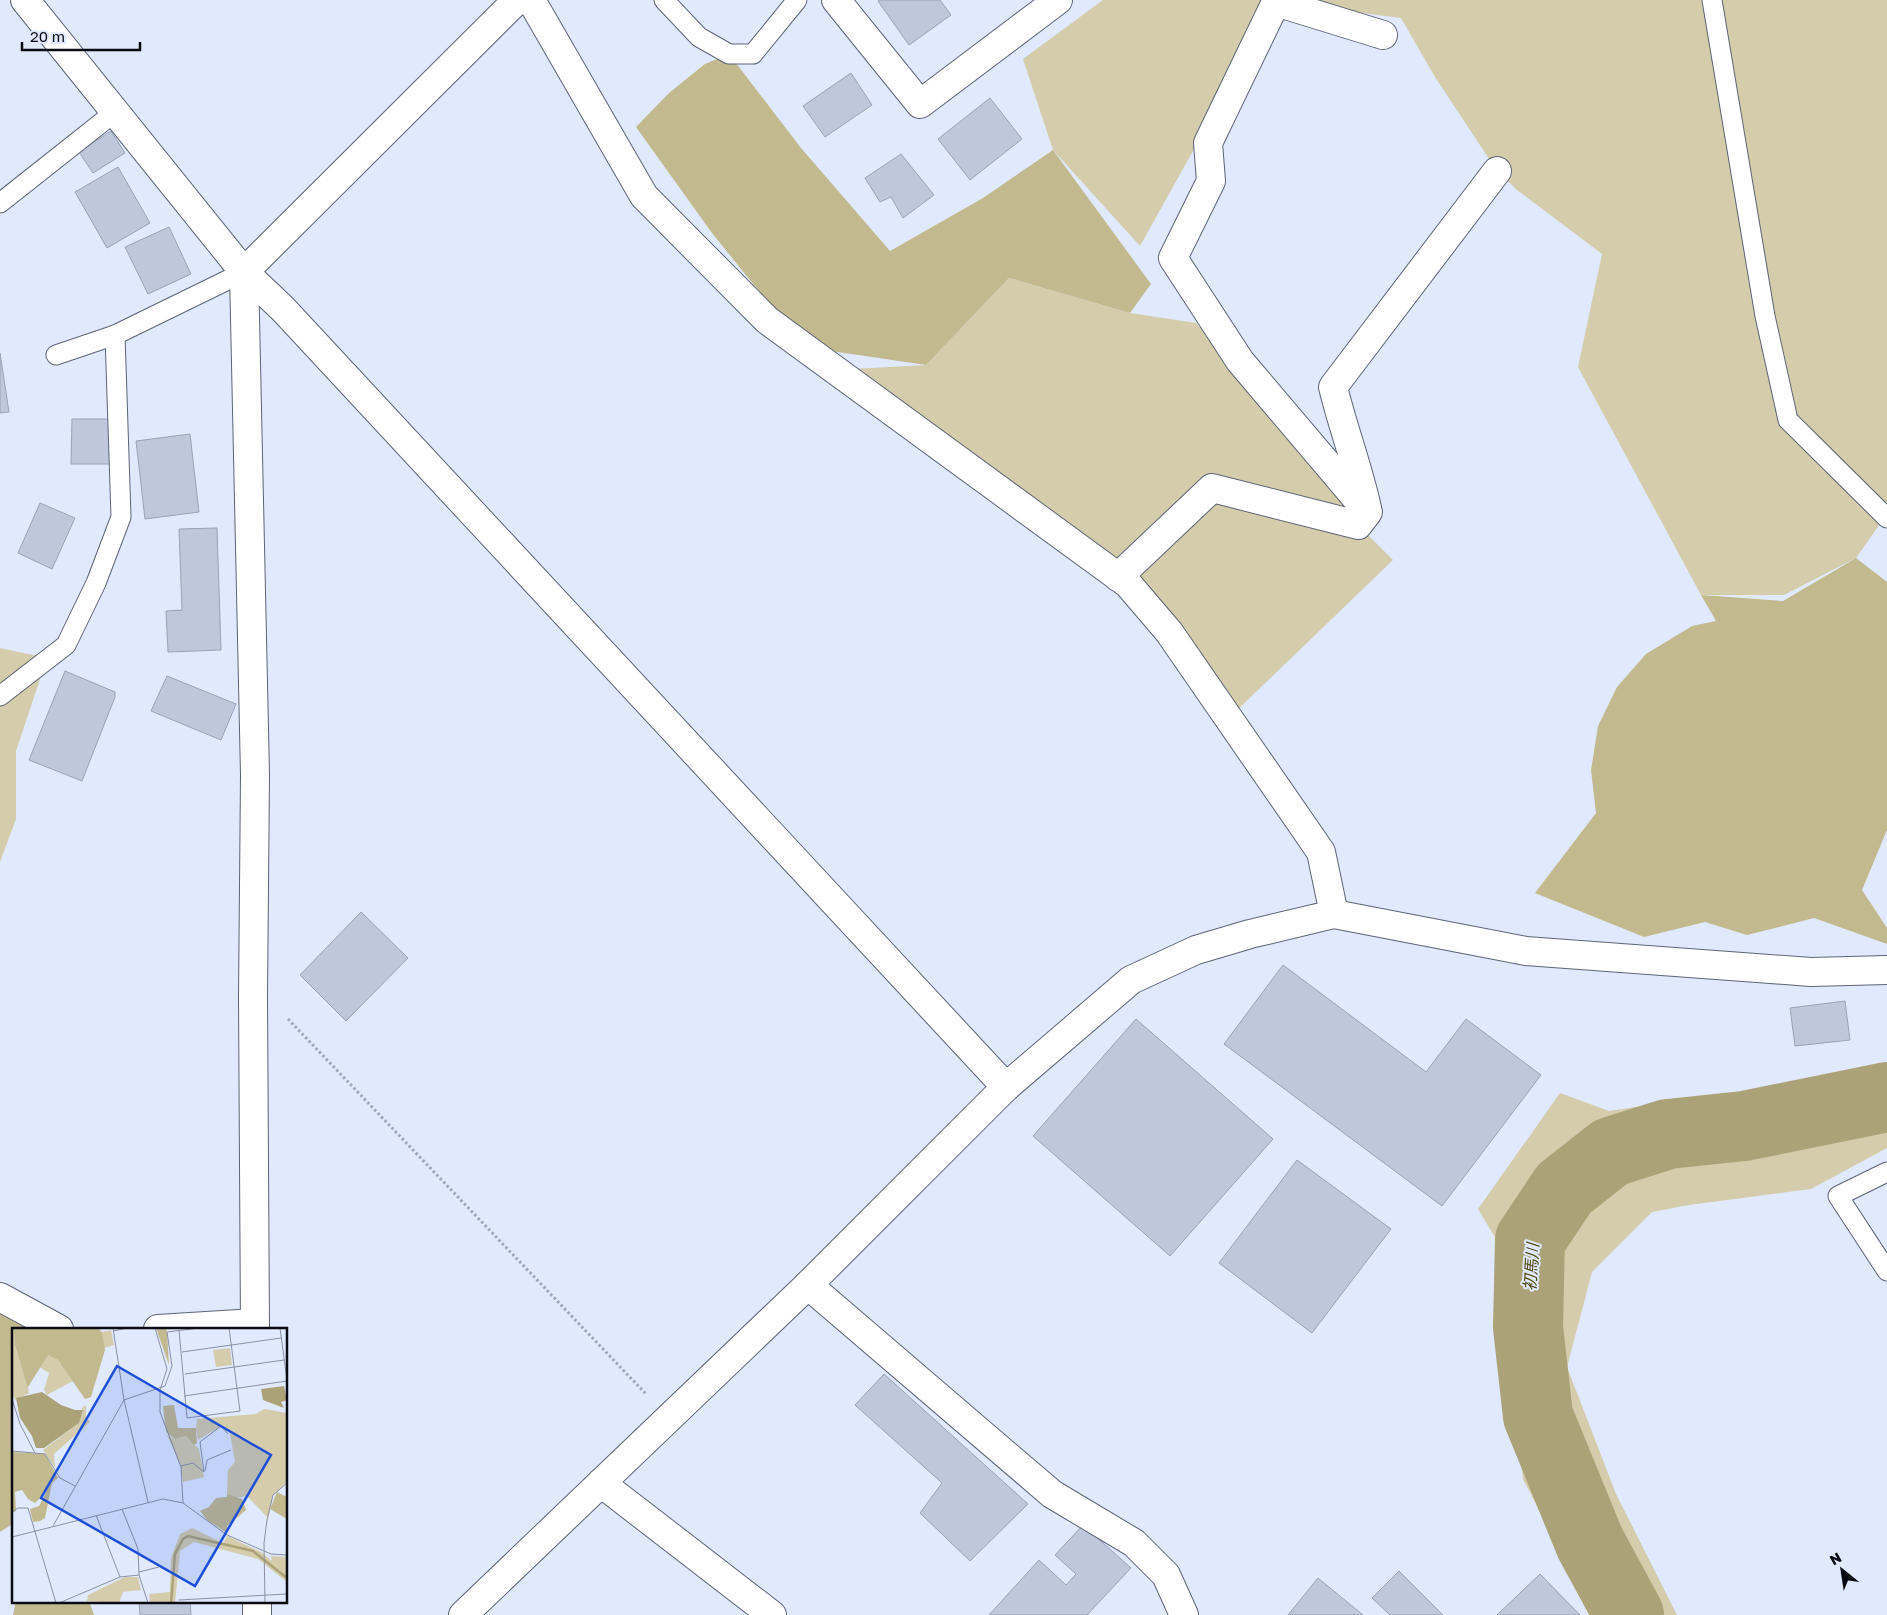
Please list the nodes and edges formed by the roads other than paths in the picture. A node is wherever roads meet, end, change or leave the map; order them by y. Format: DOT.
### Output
graph roads {
  1 [pos="25,0"];
  2 [pos="517,0"];
  3 [pos="531,0"];
  4 [pos="664,0"];
  5 [pos="796,0"];
  6 [pos="836,0"];
  7 [pos="1058,0"];
  8 [pos="1712,0"];
  9 [pos="1383,35"];
  10 [pos="115,112"];
  11 [pos="1496,171"];
  12 [pos="0,203"];
  13 [pos="244,272"];
  14 [pos="115,335"];
  15 [pos="56,355"];
  16 [pos="1368,512"];
  17 [pos="1887,518"];
  18 [pos="1118,577"];
  19 [pos="0,696"];
  20 [pos="1334,914"];
  21 [pos="1887,970"];
  22 [pos="1006,1086"];
  23 [pos="1887,1172"];
  24 [pos="1887,1271"];
  25 [pos="808,1285"];
  26 [pos="0,1297"];
  27 [pos="255,1326"];
  28 [pos="56,1328"];
  29 [pos="190,1328"];
  30 [pos="601,1483"];
  31 [pos="257,1602"];
  32 [pos="257,1615"];
  33 [pos="463,1615"];
  34 [pos="772,1615"];
  35 [pos="1184,1615"];
  1 -- 10 [label="street"];
  2 -- 13 [label="street"];
  3 -- 18 [label="street"];
  4 -- 5 [label="lane"];
  6 -- 7 [label="street"];
  8 -- 17 [label="lane"];
  9 -- 16 [label="street"];
  10 -- 12 [label="lane"];
  10 -- 13 [label="street"];
  11 -- 16 [label="street"];
  13 -- 14 [label="lane"];
  13 -- 22 [label="street"];
  13 -- 27 [label="street"];
  14 -- 15 [label="lane"];
  14 -- 19 [label="lane"];
  16 -- 18 [label="street"];
  18 -- 20 [label="street"];
  20 -- 21 [label="street"];
  20 -- 22 [label="street"];
  22 -- 25 [label="street"];
  23 -- 24 [label="lane"];
  25 -- 30 [label="street"];
  25 -- 35 [label="street"];
  26 -- 28 [label="street"];
  27 -- 29 [label="street"];
  30 -- 33 [label="street"];
  30 -- 34 [label="street"];
  31 -- 32 [label="street"];
}
